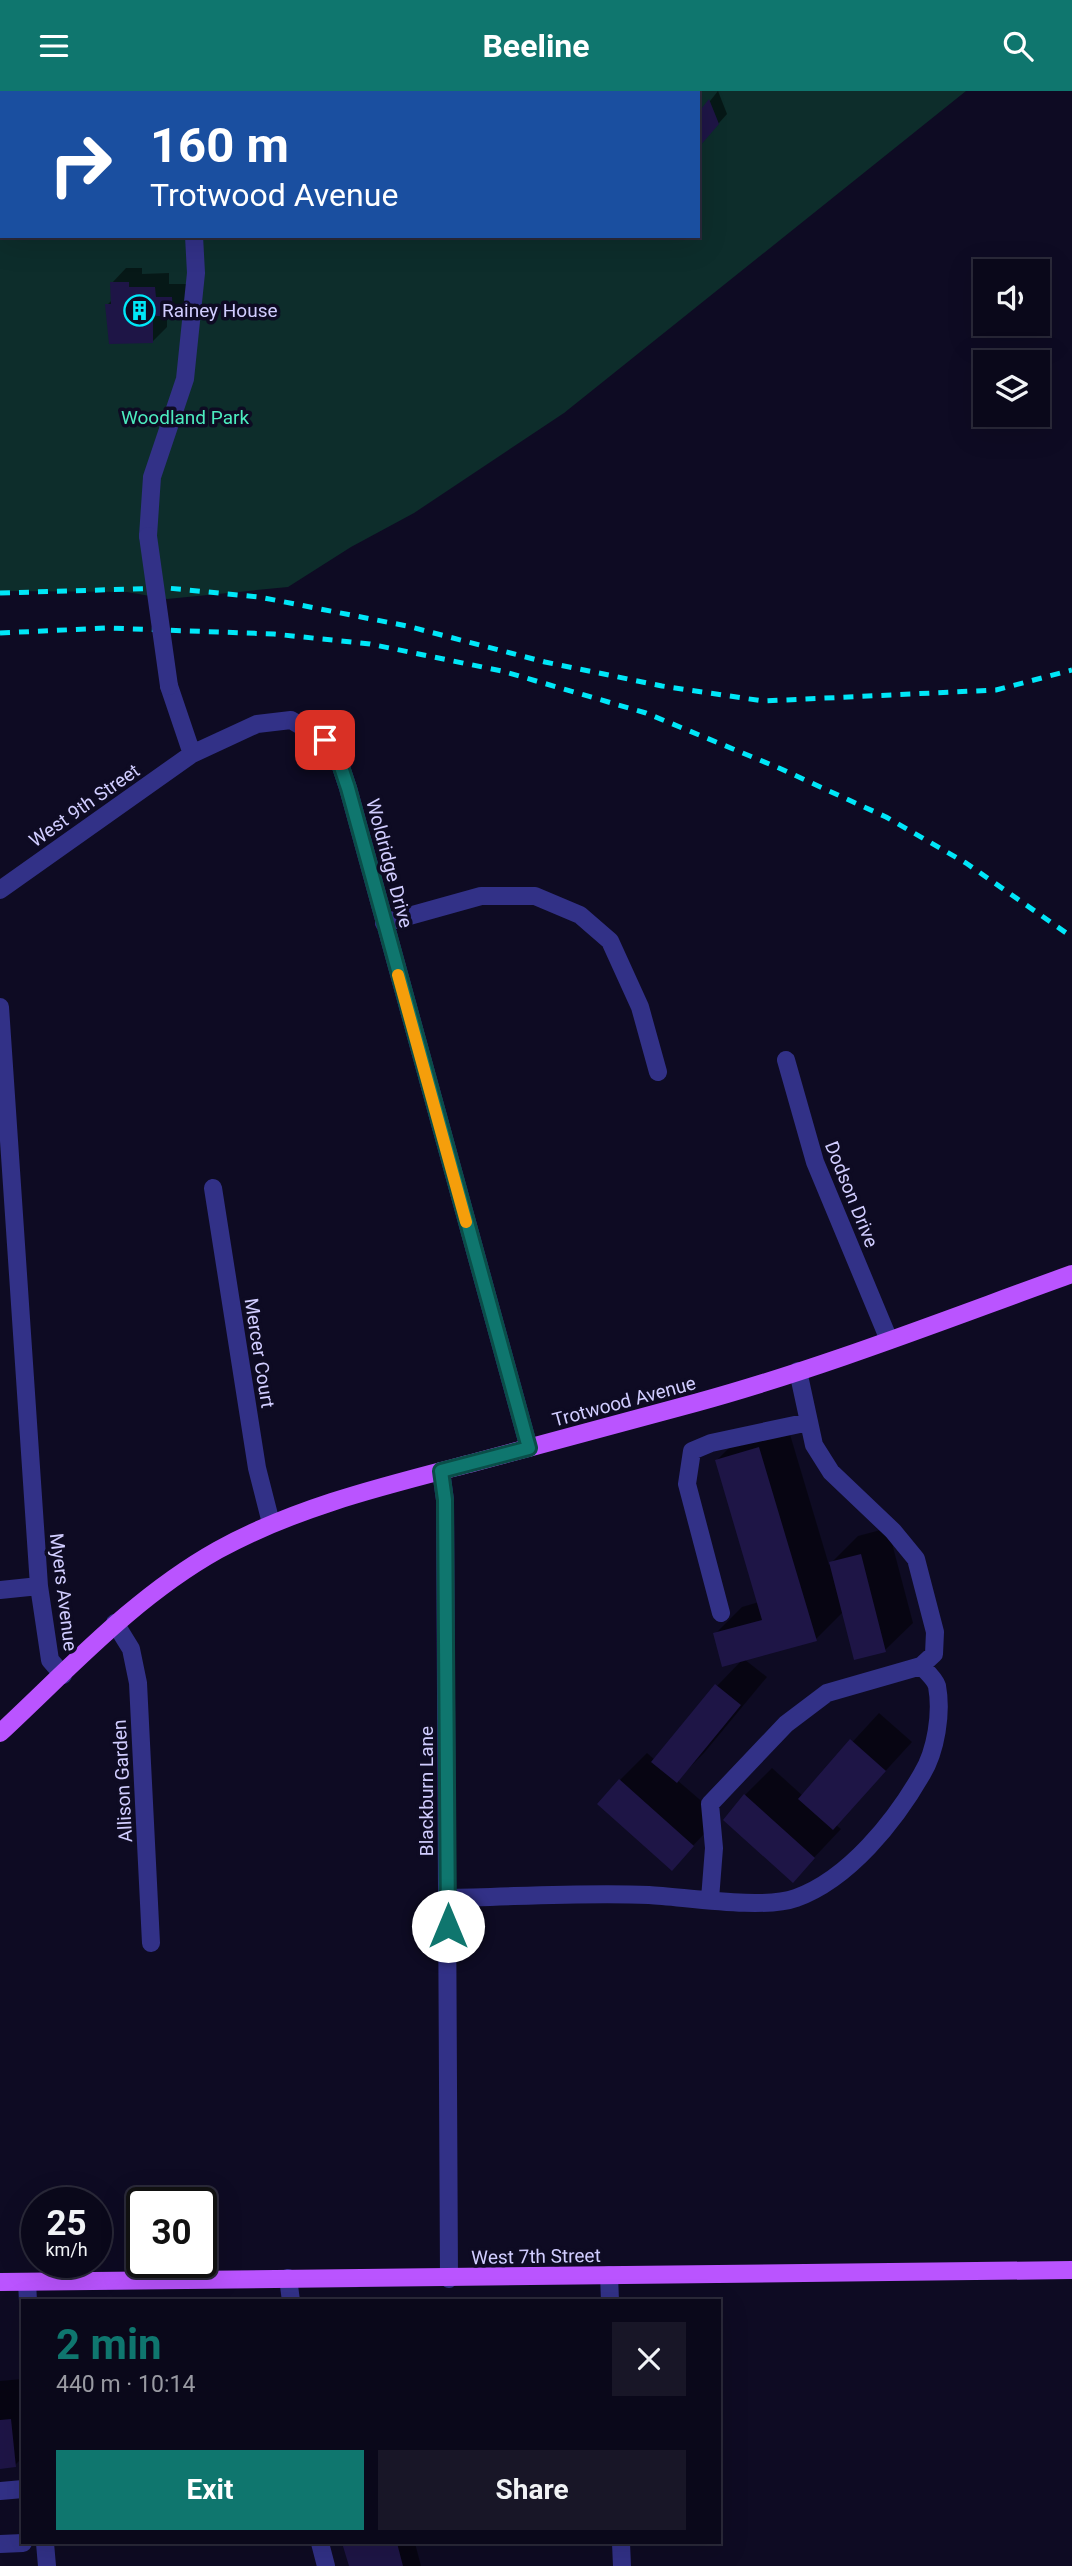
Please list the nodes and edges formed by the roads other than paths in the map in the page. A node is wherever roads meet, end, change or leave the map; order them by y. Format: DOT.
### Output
graph roads {
  1 [pos="194,238"];
  2 [pos="192,754"];
  3 [pos="0,890"];
  4 [pos="384,923"];
  5 [pos="0,1007"];
  6 [pos="786,1060"];
  7 [pos="658,1072"];
  8 [pos="213,1188"];
  9 [pos="1072,1274"];
  10 [pos="889,1340"];
  11 [pos="798,1371"];
  12 [pos="810,1422"];
  13 [pos="529,1448"];
  14 [pos="441,1471"];
  15 [pos="271,1523"];
  16 [pos="38,1586"];
  17 [pos="0,1590"];
  18 [pos="721,1613"];
  19 [pos="115,1623"];
  20 [pos="922,1665"];
  21 [pos="63,1675"];
  22 [pos="0,1734"];
  23 [pos="447,1898"];
  24 [pos="709,1899"];
  25 [pos="151,1943"];
  26 [pos="1072,2270"];
  27 [pos="609,2275"];
  28 [pos="288,2278"];
  29 [pos="449,2279"];
  30 [pos="0,2282"];
  31 [pos="27,2282"];
  32 [pos="28,2299"];
  33 [pos="292,2299"];
  34 [pos="610,2299"];
  35 [pos="21,2489"];
  36 [pos="0,2491"];
  37 [pos="21,2543"];
  38 [pos="0,2544"];
  39 [pos="45,2544"];
  40 [pos="320,2544"];
  41 [pos="621,2544"];
  42 [pos="47,2566"];
  43 [pos="326,2566"];
  44 [pos="622,2566"];
  1 -- 2 [label="street, bridge"];
  2 -- 3 [label="street, West 9th Street"];
  2 -- 4 [label="street, Woldridge Drive"];
  4 -- 7 [label="street"];
  4 -- 13 [label="street, Woldridge Drive"];
  5 -- 16 [label="street, Myers Avenue"];
  6 -- 10 [label="street, Dodson Drive"];
  8 -- 15 [label="street, Mercer Court"];
  9 -- 10 [label="main road, Trotwood Avenue"];
  10 -- 11 [label="main road, Trotwood Avenue"];
  11 -- 12 [label="street"];
  11 -- 13 [label="main road, Trotwood Avenue"];
  12 -- 18 [label="street"];
  12 -- 20 [label="street"];
  13 -- 14 [label="main road, Trotwood Avenue"];
  14 -- 15 [label="main road, Trotwood Avenue"];
  14 -- 23 [label="street, Blackburn Lane"];
  15 -- 19 [label="main road, Trotwood Avenue"];
  16 -- 17 [label="street"];
  16 -- 21 [label="street, Myers Avenue"];
  19 -- 21 [label="main road, Trotwood Avenue"];
  19 -- 25 [label="street, Allison Garden"];
  20 -- 24 [label="street"];
  20 -- 24 [label="street"];
  21 -- 22 [label="main road, Trotwood Avenue"];
  23 -- 24 [label="street"];
  23 -- 29 [label="street, Blackburn Lane"];
  26 -- 27 [label="main road, West 7th Street"];
  27 -- 29 [label="main road, West 7th Street"];
  27 -- 34 [label="street"];
  28 -- 29 [label="main road, West 7th Street"];
  28 -- 31 [label="main road, West 7th Street"];
  28 -- 33 [label="street"];
  30 -- 31 [label="main road, West 7th Street"];
  31 -- 32 [label="street"];
  35 -- 36 [label="street"];
  37 -- 38 [label="street"];
  39 -- 42 [label="street"];
  40 -- 43 [label="street"];
  41 -- 44 [label="street"];
}
